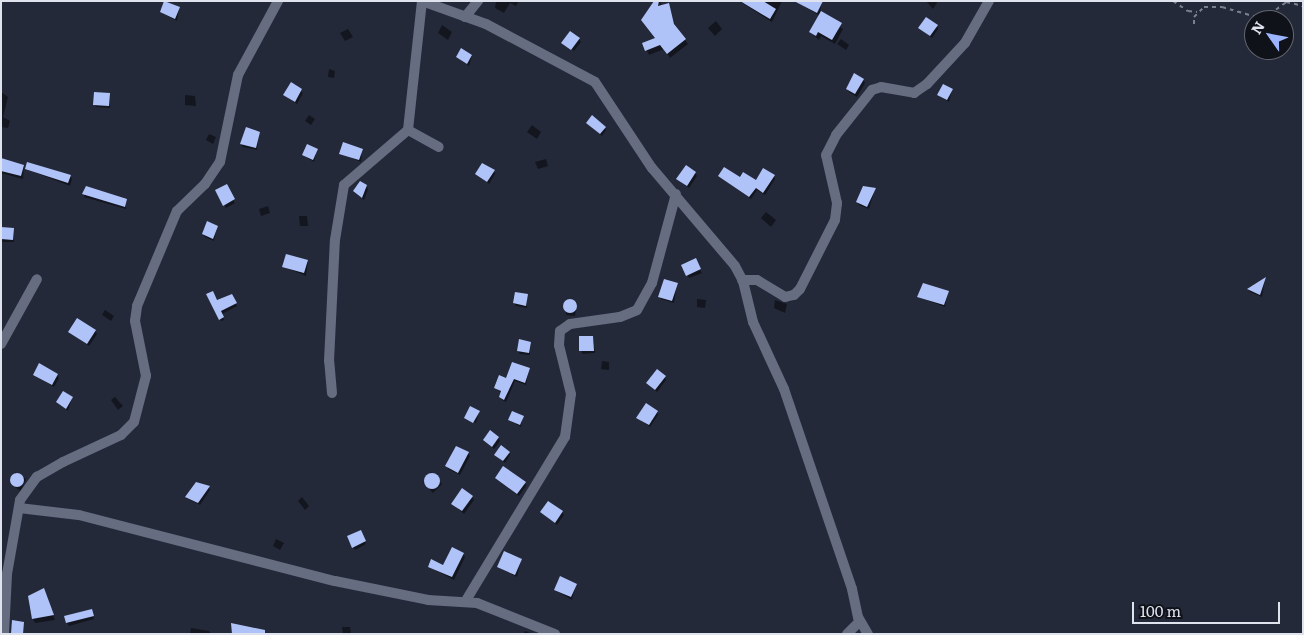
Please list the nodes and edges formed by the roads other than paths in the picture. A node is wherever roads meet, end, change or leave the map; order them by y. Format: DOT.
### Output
graph roads {
  1 [pos="278,1"];
  2 [pos="422,1"];
  3 [pos="478,1"];
  4 [pos="989,1"];
  5 [pos="465,17"];
  6 [pos="408,130"];
  7 [pos="439,147"];
  8 [pos="676,194"];
  9 [pos="38,279"];
  10 [pos="742,280"];
  11 [pos="1,344"];
  12 [pos="332,393"];
  13 [pos="19,508"];
  14 [pos="465,602"];
  15 [pos="860,622"];
  16 [pos="4,634"];
  17 [pos="554,634"];
  18 [pos="847,634"];
  19 [pos="868,634"];
  1 -- 13 [label="street"];
  2 -- 5 [label="street"];
  2 -- 6 [label="street"];
  3 -- 5 [label="street"];
  4 -- 10 [label="street"];
  5 -- 8 [label="street"];
  6 -- 7 [label="street"];
  6 -- 12 [label="street"];
  8 -- 10 [label="street"];
  8 -- 14 [label="street"];
  9 -- 11 [label="street"];
  10 -- 15 [label="street"];
  13 -- 14 [label="street"];
  13 -- 16 [label="street"];
  14 -- 17 [label="street"];
  15 -- 18 [label="street"];
  15 -- 19 [label="street"];
}
